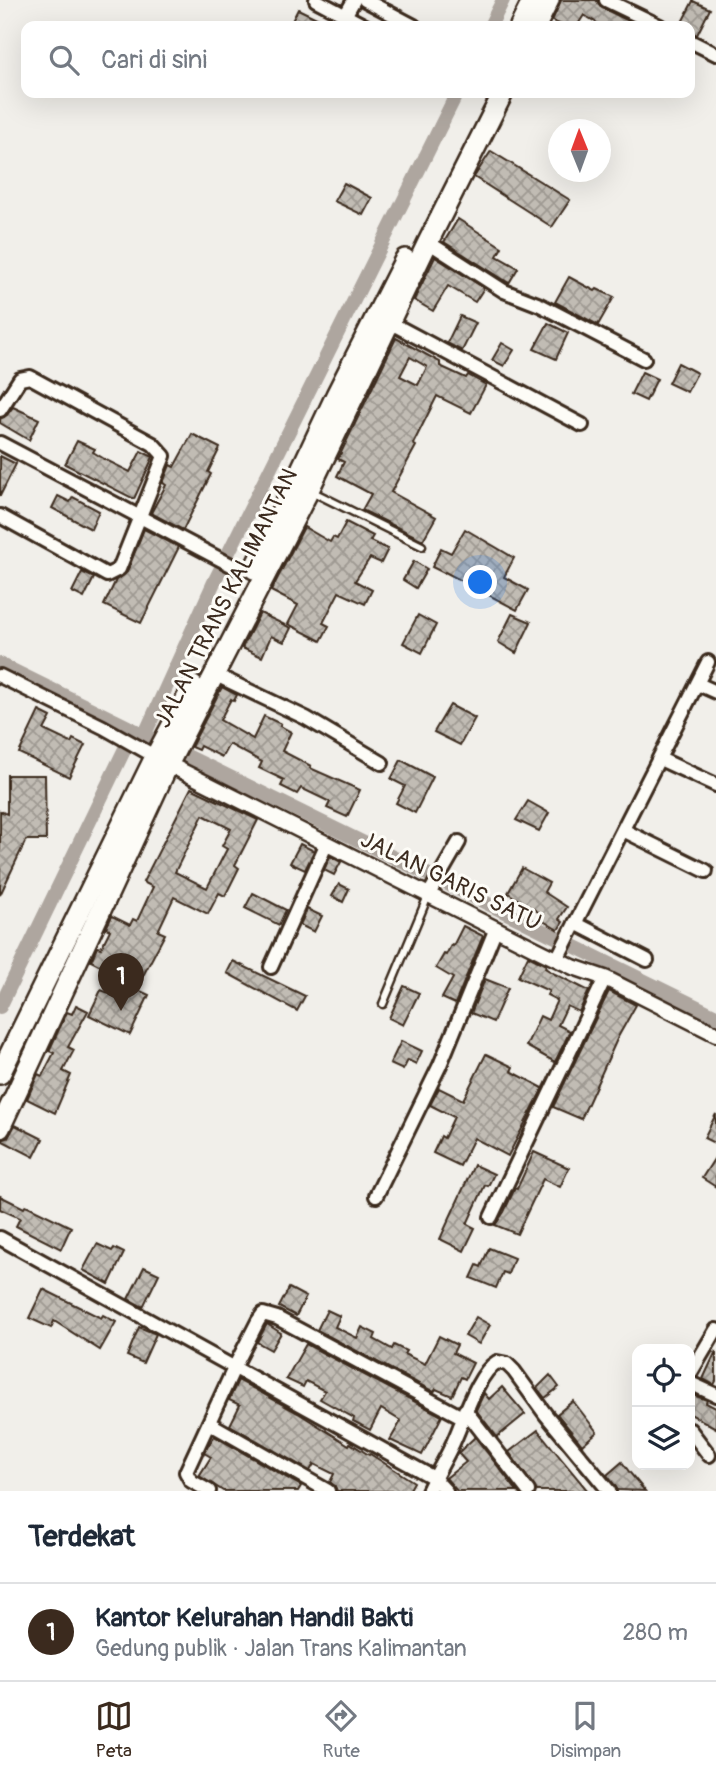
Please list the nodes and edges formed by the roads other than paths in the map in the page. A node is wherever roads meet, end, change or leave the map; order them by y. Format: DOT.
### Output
graph roads {
  1 [pos="316,0"];
  2 [pos="354,0"];
  3 [pos="365,0"];
  4 [pos="533,0"];
  5 [pos="549,0"];
  6 [pos="606,0"];
  7 [pos="345,16"];
  8 [pos="355,21"];
  9 [pos="405,21"];
  10 [pos="522,21"];
  11 [pos="538,21"];
  12 [pos="650,21"];
  13 [pos="695,44"];
  14 [pos="716,54"];
  15 [pos="487,98"];
  16 [pos="500,98"];
  17 [pos="428,242"];
  18 [pos="389,322"];
  19 [pos="645,359"];
  20 [pos="343,399"];
  21 [pos="0,410"];
  22 [pos="582,425"];
  23 [pos="0,443"];
  24 [pos="309,490"];
  25 [pos="0,516"];
  26 [pos="140,519"];
  27 [pos="422,546"];
  28 [pos="244,568"];
  29 [pos="708,662"];
  30 [pos="214,674"];
  31 [pos="0,676"];
  32 [pos="698,684"];
  33 [pos="716,692"];
  34 [pos="181,723"];
  35 [pos="660,759"];
  36 [pos="161,761"];
  37 [pos="382,763"];
  38 [pos="716,785"];
  39 [pos="623,830"];
  40 [pos="459,842"];
  41 [pos="326,845"];
  42 [pos="706,871"];
  43 [pos="432,889"];
  44 [pos="496,928"];
  45 [pos="572,928"];
  46 [pos="559,953"];
  47 [pos="647,960"];
  48 [pos="271,967"];
  49 [pos="605,978"];
  50 [pos="383,1004"];
  51 [pos="716,1034"];
  52 [pos="0,1074"];
  53 [pos="0,1128"];
  54 [pos="376,1196"];
  55 [pos="491,1217"];
  56 [pos="0,1238"];
  57 [pos="716,1330"];
  58 [pos="235,1366"];
  59 [pos="695,1366"];
  60 [pos="695,1384"];
  61 [pos="716,1395"];
  62 [pos="464,1413"];
  63 [pos="209,1423"];
  64 [pos="695,1437"];
  65 [pos="709,1455"];
  66 [pos="434,1478"];
  67 [pos="209,1491"];
  68 [pos="328,1491"];
  69 [pos="428,1491"];
  70 [pos="446,1491"];
  71 [pos="528,1491"];
  72 [pos="609,1491"];
  1 -- 7 [label="street"];
  2 -- 7 [label="street"];
  3 -- 9 [label="street"];
  4 -- 10 [label="highway"];
  5 -- 11 [label="highway"];
  6 -- 12 [label="street"];
  7 -- 8 [label="street"];
  13 -- 14 [label="street"];
  15 -- 20 [label="highway, JALAN TRANS KALIMANTAN"];
  16 -- 17 [label="highway, JALAN TRANS KALIMANTAN"];
  17 -- 18 [label="highway, JALAN TRANS KALIMANTAN"];
  17 -- 19 [label="street"];
  18 -- 20 [label="highway, JALAN TRANS KALIMANTAN"];
  18 -- 22 [label="street"];
  20 -- 24 [label="highway, JALAN TRANS KALIMANTAN"];
  20 -- 28 [label="highway, JALAN TRANS KALIMANTAN"];
  21 -- 26 [label="street"];
  23 -- 26 [label="street"];
  24 -- 27 [label="lane"];
  24 -- 30 [label="highway, JALAN TRANS KALIMANTAN"];
  25 -- 26 [label="street"];
  26 -- 28 [label="street"];
  28 -- 34 [label="highway, JALAN TRANS KALIMANTAN"];
  29 -- 32 [label="street"];
  30 -- 34 [label="highway, JALAN TRANS KALIMANTAN"];
  30 -- 37 [label="street"];
  31 -- 36 [label="street"];
  32 -- 33 [label="street"];
  32 -- 35 [label="street"];
  34 -- 36 [label="highway, JALAN TRANS KALIMANTAN"];
  35 -- 38 [label="street"];
  35 -- 39 [label="street"];
  36 -- 41 [label="street, JALAN GARIS SATU"];
  36 -- 52 [label="highway, JALAN TRANS KALIMANTAN"];
  36 -- 53 [label="highway, JALAN TRANS KALIMANTAN"];
  39 -- 42 [label="street"];
  39 -- 45 [label="street"];
  40 -- 43 [label="street"];
  41 -- 43 [label="street, JALAN GARIS SATU"];
  41 -- 48 [label="street"];
  43 -- 44 [label="street, JALAN GARIS SATU"];
  43 -- 50 [label="lane"];
  44 -- 46 [label="street, JALAN GARIS SATU"];
  44 -- 54 [label="street"];
  45 -- 46 [label="street"];
  45 -- 47 [label="street"];
  46 -- 49 [label="street, JALAN GARIS SATU"];
  49 -- 51 [label="street, JALAN GARIS SATU"];
  49 -- 55 [label="street"];
  56 -- 58 [label="street"];
  57 -- 59 [label="street"];
  58 -- 62 [label="street"];
  58 -- 63 [label="street"];
  58 -- 66 [label="street"];
  60 -- 61 [label="street"];
  62 -- 66 [label="street"];
  62 -- 71 [label="street"];
  62 -- 72 [label="street"];
  63 -- 67 [label="street"];
  63 -- 68 [label="street"];
  64 -- 65 [label="street"];
  66 -- 69 [label="street"];
  66 -- 70 [label="street"];
}
